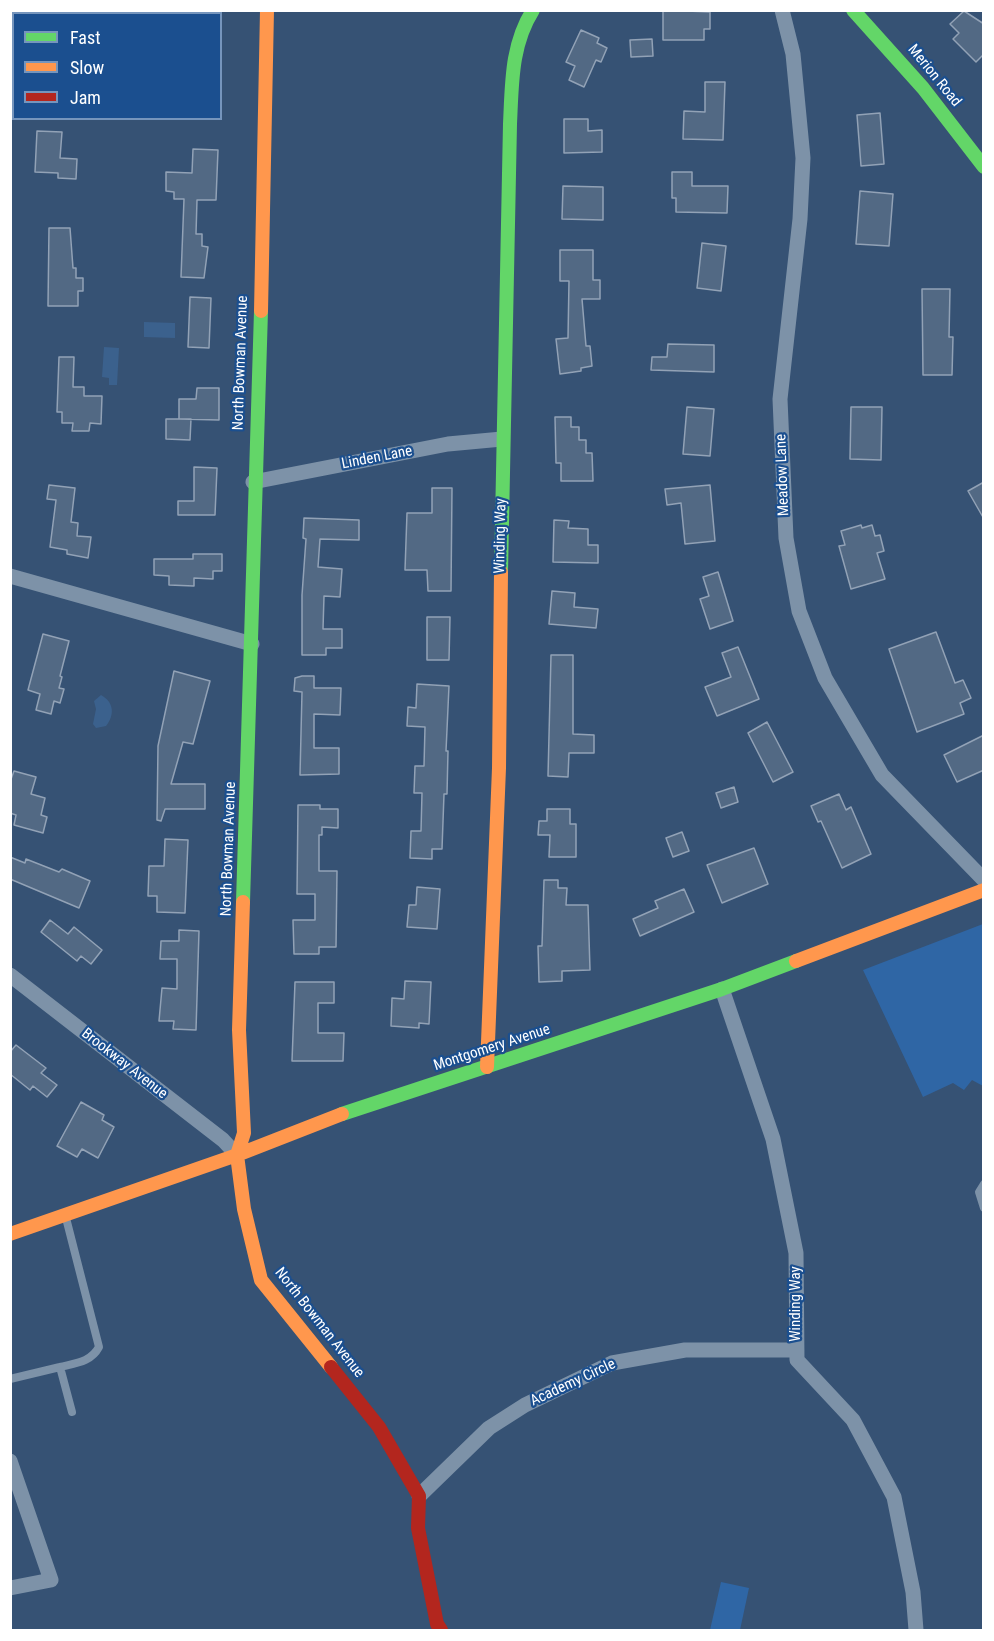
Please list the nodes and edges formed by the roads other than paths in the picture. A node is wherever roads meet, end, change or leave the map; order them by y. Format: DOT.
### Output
graph roads {
  1 [pos="267,10"];
  2 [pos="533,10"];
  3 [pos="782,10"];
  4 [pos="853,10"];
  5 [pos="984,167"];
  6 [pos="502,439"];
  7 [pos="254,482"];
  8 [pos="10,576"];
  9 [pos="252,644"];
  10 [pos="984,880"];
  11 [pos="984,890"];
  12 [pos="10,975"];
  13 [pos="722,989"];
  14 [pos="487,1067"];
  15 [pos="237,1155"];
  16 [pos="984,1184"];
  17 [pos="984,1208"];
  18 [pos="65,1214"];
  19 [pos="10,1234"];
  20 [pos="796,1350"];
  21 [pos="60,1367"];
  22 [pos="10,1379"];
  23 [pos="72,1412"];
  24 [pos="10,1461"];
  25 [pos="419,1496"];
  26 [pos="10,1588"];
  27 [pos="441,1630"];
  28 [pos="916,1630"];
  1 -- 7 [label="street, North Bowman Avenue"];
  2 -- 6 [label="street, Winding Way"];
  3 -- 10 [label="street, Meadow Lane"];
  4 -- 5 [label="street, Merion Road"];
  6 -- 7 [label="street, Linden Lane"];
  6 -- 14 [label="street, Winding Way"];
  7 -- 9 [label="street, North Bowman Avenue"];
  8 -- 9 [label="street"];
  9 -- 15 [label="street, North Bowman Avenue"];
  11 -- 13 [label="street, Montgomery Avenue"];
  12 -- 15 [label="street, Brookway Avenue"];
  13 -- 14 [label="street, Montgomery Avenue"];
  13 -- 20 [label="street, Winding Way"];
  14 -- 15 [label="street, Montgomery Avenue"];
  15 -- 18 [label="street, Montgomery Avenue"];
  15 -- 25 [label="street, North Bowman Avenue"];
  16 -- 17 [label="lane"];
  18 -- 19 [label="street, Montgomery Avenue"];
  18 -- 21 [label="lane"];
  20 -- 25 [label="street, Academy Circle"];
  20 -- 28 [label="street, Winding Way"];
  21 -- 22 [label="lane"];
  21 -- 23 [label="lane"];
  24 -- 26 [label="street"];
  25 -- 27 [label="street"];
}
